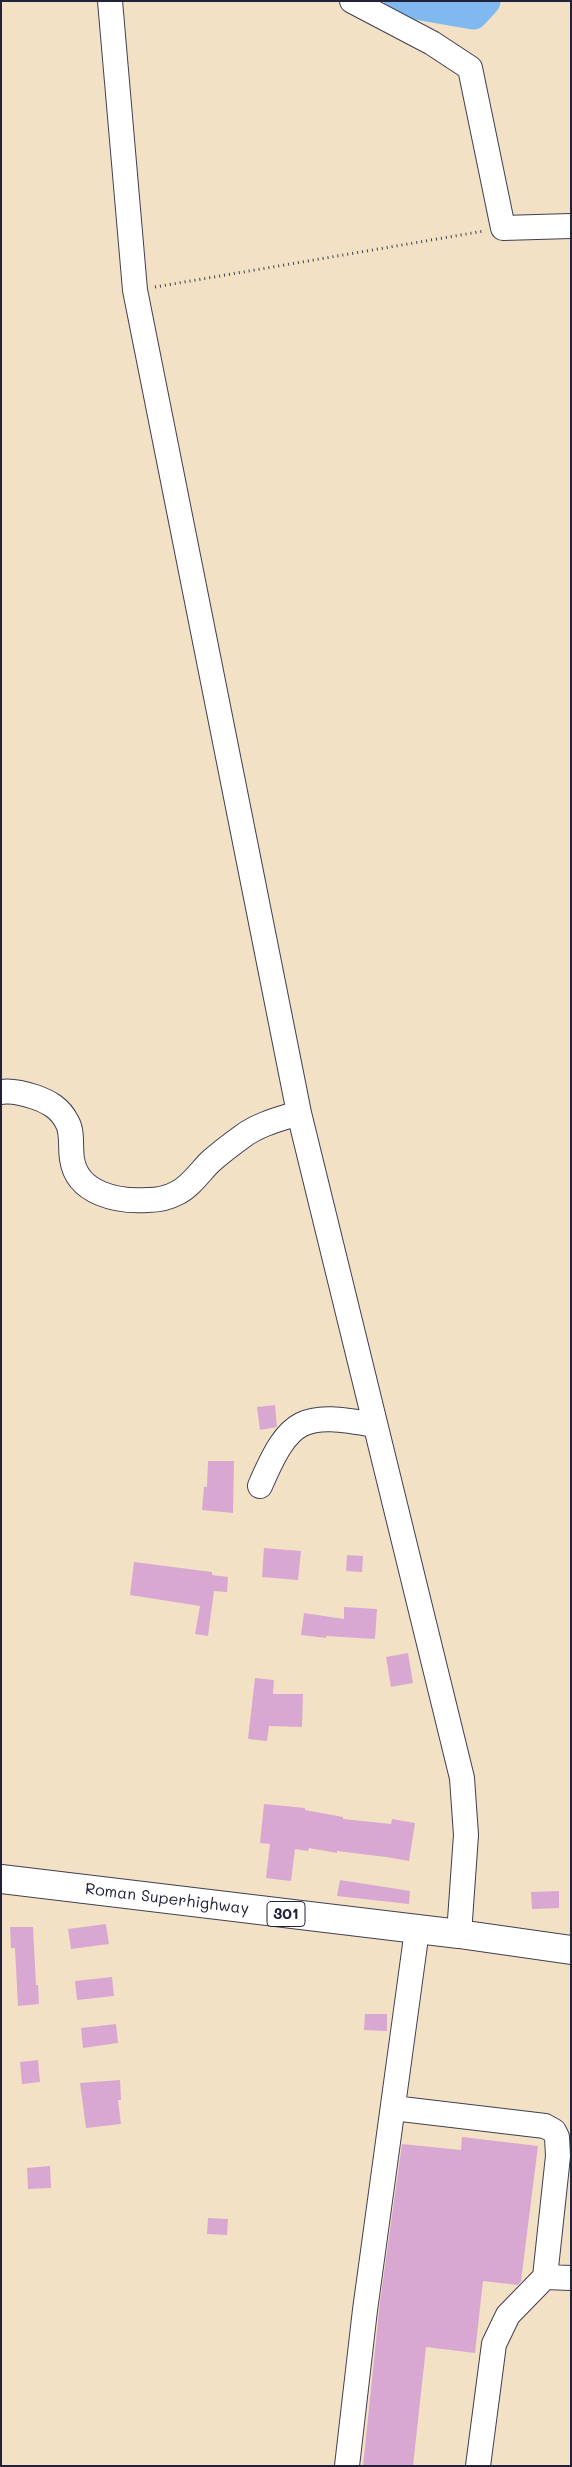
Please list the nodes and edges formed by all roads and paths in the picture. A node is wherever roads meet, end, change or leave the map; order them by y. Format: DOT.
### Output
graph roads {
  1 [pos="110,1"];
  2 [pos="352,1"];
  3 [pos="571,226"];
  4 [pos="503,228"];
  5 [pos="134,290"];
  6 [pos="1,1092"];
  7 [pos="299,1113"];
  8 [pos="375,1425"];
  9 [pos="260,1486"];
  10 [pos="1,1879"];
  11 [pos="416,1930"];
  12 [pos="458,1934"];
  13 [pos="571,1950"];
  14 [pos="393,2108"];
  15 [pos="545,2277"];
  16 [pos="571,2278"];
  17 [pos="348,2466"];
  18 [pos="478,2466"];
  1 -- 5 [label="street"];
  2 -- 4 [label="street"];
  3 -- 4 [label="street"];
  4 -- 5 [label="path"];
  5 -- 7 [label="street"];
  6 -- 7 [label="street"];
  7 -- 8 [label="street"];
  8 -- 9 [label="street"];
  8 -- 12 [label="street"];
  10 -- 11 [label="main road, Roman Superhighway / 301"];
  11 -- 12 [label="main road, Roman Superhighway / 301"];
  11 -- 14 [label="street"];
  12 -- 13 [label="main road, Roman Superhighway / 301"];
  14 -- 15 [label="street"];
  14 -- 17 [label="street"];
  15 -- 16 [label="street"];
  15 -- 18 [label="street"];
}
